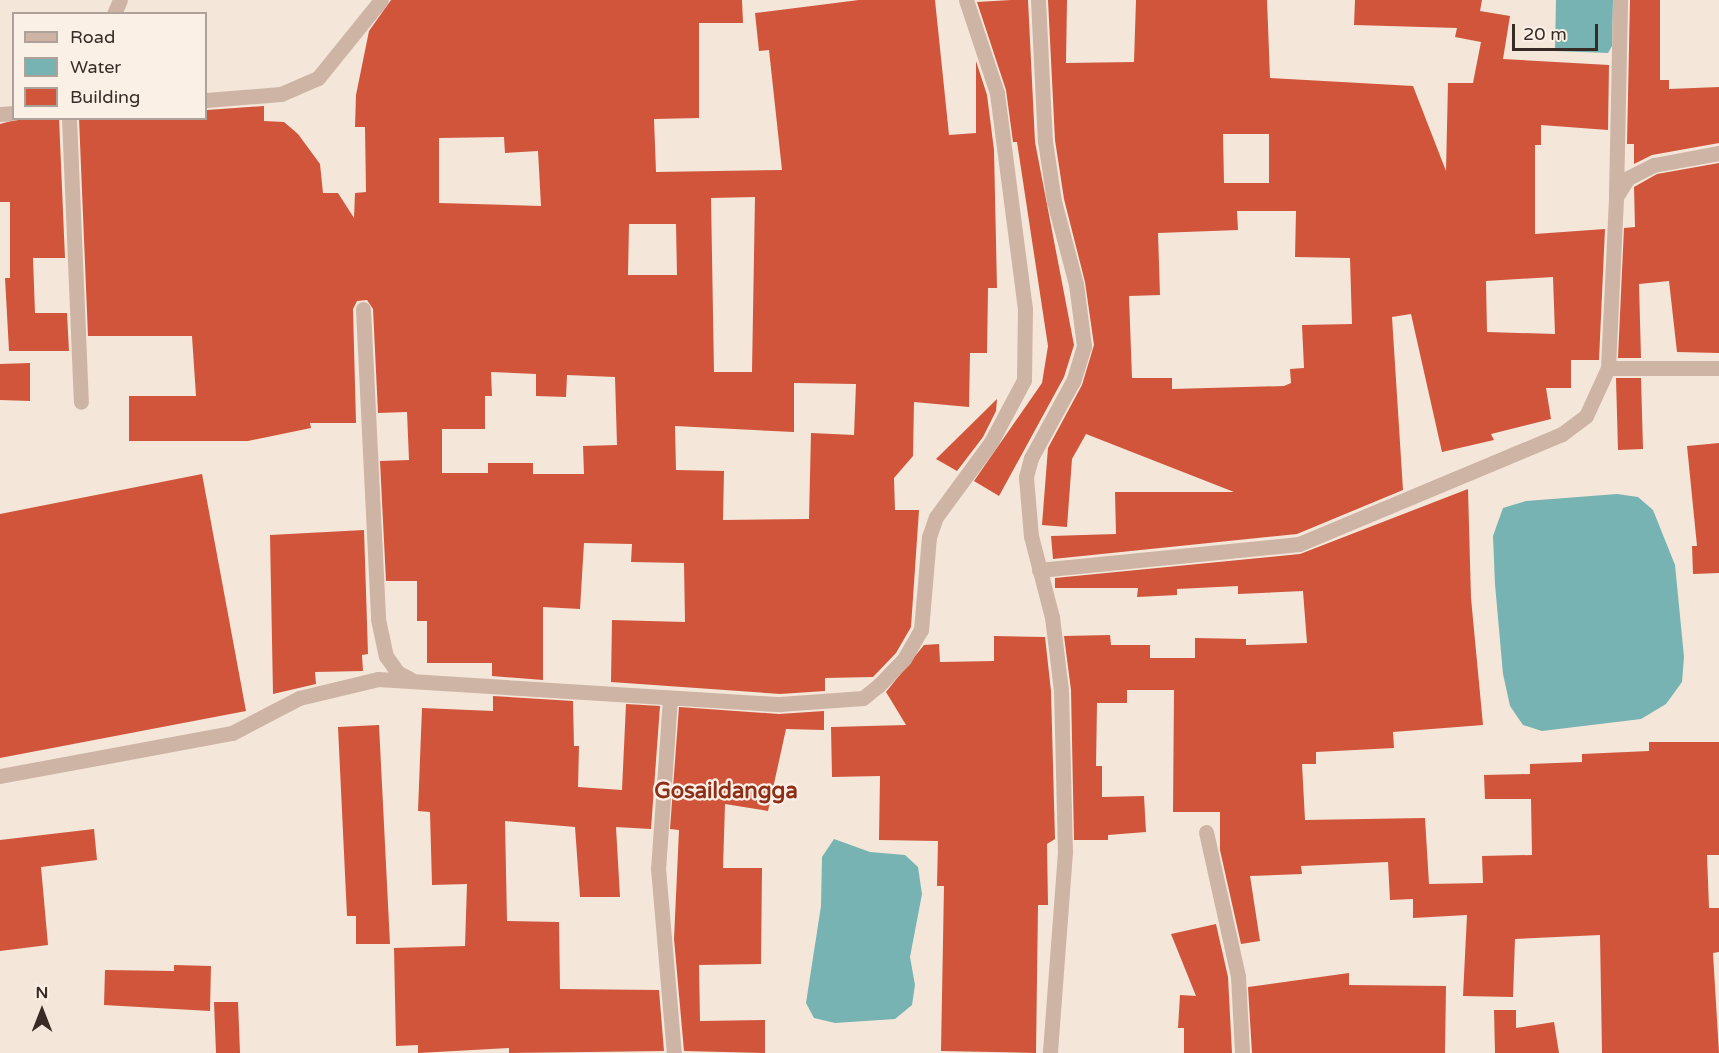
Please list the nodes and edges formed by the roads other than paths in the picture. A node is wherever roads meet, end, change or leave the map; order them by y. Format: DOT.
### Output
graph roads {
  1 [pos="381,0"];
  2 [pos="966,0"];
  3 [pos="1038,0"];
  4 [pos="1620,0"];
  5 [pos="207,100"];
  6 [pos="69,120"];
  7 [pos="1719,153"];
  8 [pos="1616,197"];
  9 [pos="363,309"];
  10 [pos="1608,368"];
  11 [pos="1719,368"];
  12 [pos="81,402"];
  13 [pos="1040,570"];
  14 [pos="413,680"];
  15 [pos="670,699"];
  16 [pos="0,776"];
  17 [pos="1206,831"];
  18 [pos="674,1053"];
  19 [pos="1050,1053"];
  20 [pos="1242,1053"];
  1 -- 5 [label="street"];
  2 -- 15 [label="street"];
  3 -- 13 [label="street"];
  4 -- 8 [label="street"];
  6 -- 12 [label="street"];
  7 -- 8 [label="street"];
  8 -- 10 [label="street"];
  9 -- 14 [label="street"];
  10 -- 11 [label="street"];
  10 -- 13 [label="street"];
  13 -- 19 [label="street"];
  14 -- 15 [label="street"];
  14 -- 16 [label="street"];
  15 -- 18 [label="street"];
  17 -- 20 [label="street"];
}
